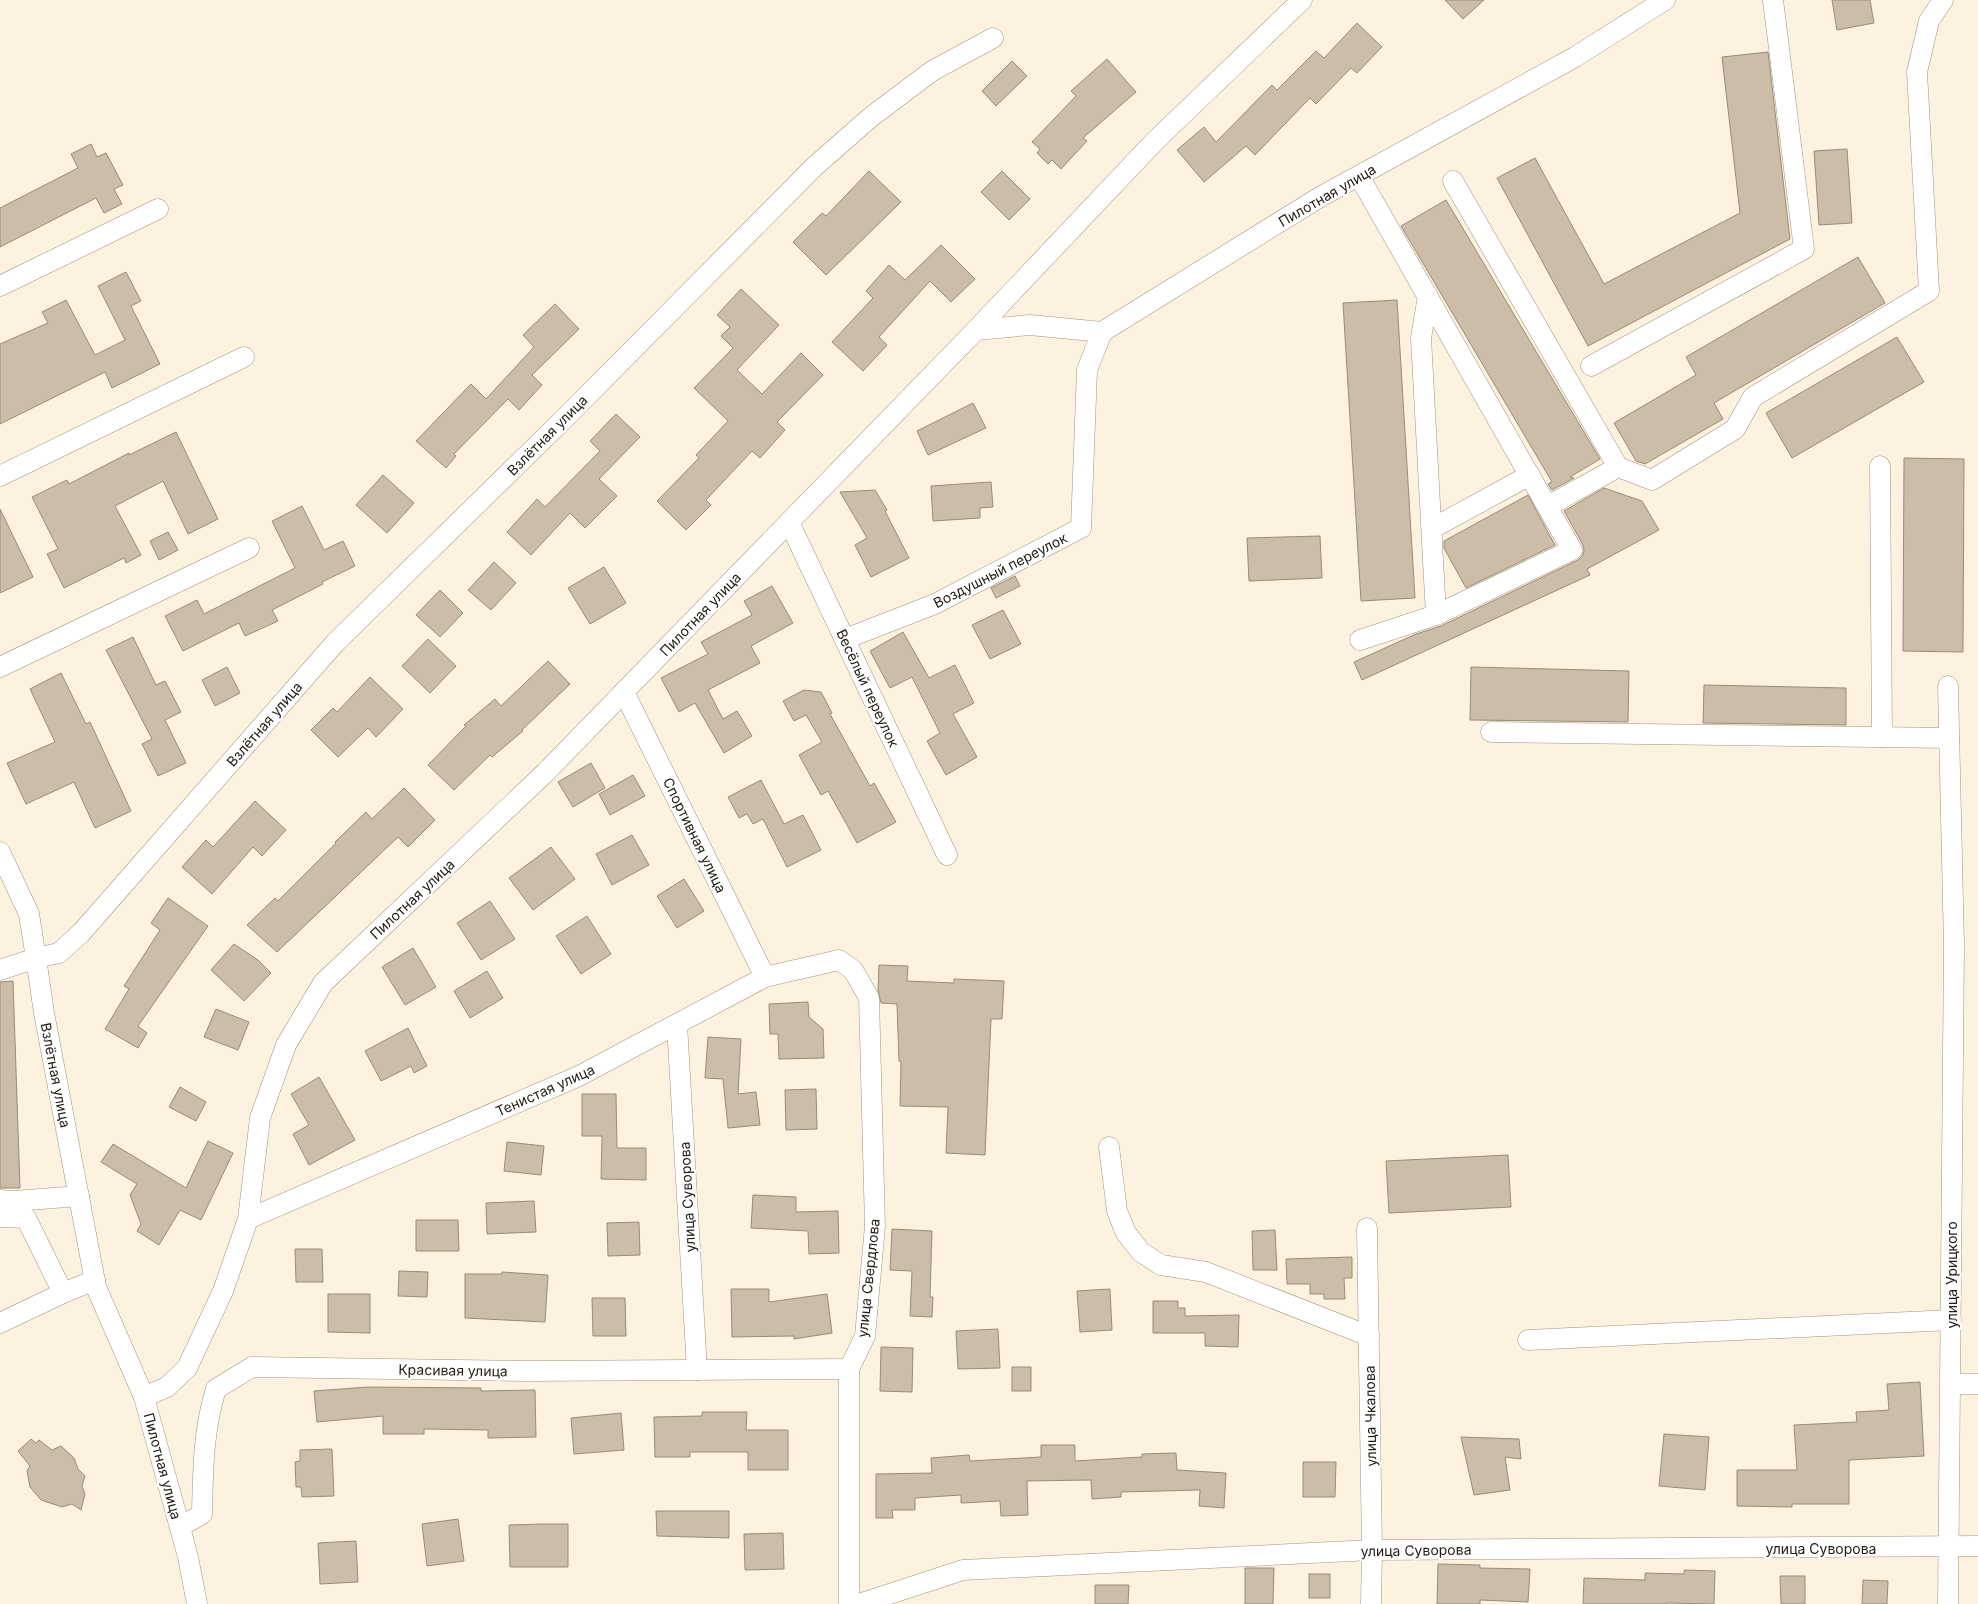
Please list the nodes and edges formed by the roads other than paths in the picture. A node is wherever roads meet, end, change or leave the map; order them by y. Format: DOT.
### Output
graph roads {
  1 [pos="1302,0"];
  2 [pos="1665,0"];
  3 [pos="1773,0"];
  4 [pos="1943,0"];
  5 [pos="994,38"];
  6 [pos="1359,176"];
  7 [pos="1453,181"];
  8 [pos="158,209"];
  9 [pos="0,286"];
  10 [pos="1428,296"];
  11 [pos="976,330"];
  12 [pos="1102,332"];
  13 [pos="244,357"];
  14 [pos="1591,366"];
  15 [pos="1880,466"];
  16 [pos="1618,468"];
  17 [pos="1530,475"];
  18 [pos="0,476"];
  19 [pos="1548,506"];
  20 [pos="789,522"];
  21 [pos="1433,528"];
  22 [pos="248,548"];
  23 [pos="1436,615"];
  24 [pos="845,639"];
  25 [pos="1360,640"];
  26 [pos="0,667"];
  27 [pos="1948,686"];
  28 [pos="624,692"];
  29 [pos="1491,732"];
  30 [pos="1882,737"];
  31 [pos="1950,738"];
  32 [pos="0,852"];
  33 [pos="946,855"];
  34 [pos="36,958"];
  35 [pos="839,960"];
  36 [pos="0,970"];
  37 [pos="765,977"];
  38 [pos="677,1024"];
  39 [pos="1109,1147"];
  40 [pos="79,1196"];
  41 [pos="0,1200"];
  42 [pos="0,1218"];
  43 [pos="248,1218"];
  44 [pos="1367,1228"];
  45 [pos="95,1280"];
  46 [pos="62,1293"];
  47 [pos="1951,1320"];
  48 [pos="0,1323"];
  49 [pos="1368,1336"];
  50 [pos="1528,1340"];
  51 [pos="849,1369"];
  52 [pos="697,1370"];
  53 [pos="1950,1384"];
  54 [pos="1978,1384"];
  55 [pos="144,1397"];
  56 [pos="180,1527"];
  57 [pos="1978,1546"];
  58 [pos="1950,1547"];
  59 [pos="1372,1550"];
  60 [pos="197,1604"];
  61 [pos="849,1604"];
  62 [pos="859,1604"];
  63 [pos="1371,1604"];
  64 [pos="1948,1604"];
  1 -- 11 [label="street, Пилотная улица"];
  2 -- 6 [label="street, Пилотная улица"];
  3 -- 14 [label="street"];
  4 -- 16 [label="street"];
  5 -- 34 [label="street, Взлётная улица"];
  6 -- 10 [label="street"];
  6 -- 12 [label="street, Пилотная улица"];
  7 -- 16 [label="street"];
  8 -- 9 [label="street"];
  10 -- 17 [label="street"];
  10 -- 21 [label="street"];
  11 -- 12 [label="street"];
  11 -- 20 [label="street, Пилотная улица"];
  12 -- 24 [label="street, Воздушный переулок"];
  13 -- 18 [label="street"];
  15 -- 30 [label="street"];
  16 -- 19 [label="street"];
  17 -- 19 [label="street"];
  17 -- 21 [label="street"];
  19 -- 23 [label="street"];
  20 -- 24 [label="street, Весёлый переулок"];
  20 -- 28 [label="street, Пилотная улица"];
  21 -- 23 [label="street"];
  22 -- 26 [label="street"];
  23 -- 25 [label="street"];
  24 -- 33 [label="street, Весёлый переулок"];
  27 -- 31 [label="street, улица Урицкого"];
  28 -- 37 [label="street, Спортивная улица"];
  28 -- 43 [label="street, Пилотная улица"];
  29 -- 30 [label="street"];
  30 -- 31 [label="street"];
  31 -- 47 [label="street, улица Урицкого"];
  32 -- 34 [label="street"];
  34 -- 36 [label="street"];
  34 -- 40 [label="street, Взлётная улица"];
  35 -- 37 [label="street, Тенистая улица"];
  35 -- 51 [label="street, улица Свердлова"];
  37 -- 38 [label="street, Тенистая улица"];
  38 -- 43 [label="street, Тенистая улица"];
  38 -- 52 [label="street, улица Суворова"];
  39 -- 49 [label="street"];
  40 -- 41 [label="street"];
  40 -- 45 [label="street, Взлётная улица"];
  42 -- 46 [label="street"];
  43 -- 55 [label="street, Пилотная улица"];
  44 -- 49 [label="street, улица Чкалова"];
  45 -- 46 [label="street"];
  45 -- 55 [label="street, Взлётная улица"];
  46 -- 48 [label="street"];
  47 -- 50 [label="street"];
  47 -- 53 [label="street, улица Урицкого"];
  49 -- 59 [label="street, улица Чкалова"];
  51 -- 52 [label="street, Красивая улица"];
  51 -- 61 [label="street, улица Свердлова"];
  52 -- 56 [label="street, Красивая улица"];
  53 -- 54 [label="street"];
  53 -- 58 [label="street, улица Урицкого"];
  55 -- 56 [label="street, Пилотная улица"];
  56 -- 60 [label="street, Пилотная улица"];
  57 -- 58 [label="street, улица Суворова"];
  58 -- 59 [label="street, улица Суворова"];
  58 -- 64 [label="street, улица Урицкого"];
  59 -- 62 [label="street, улица Суворова"];
  59 -- 63 [label="street, улица Чкалова"];
}
